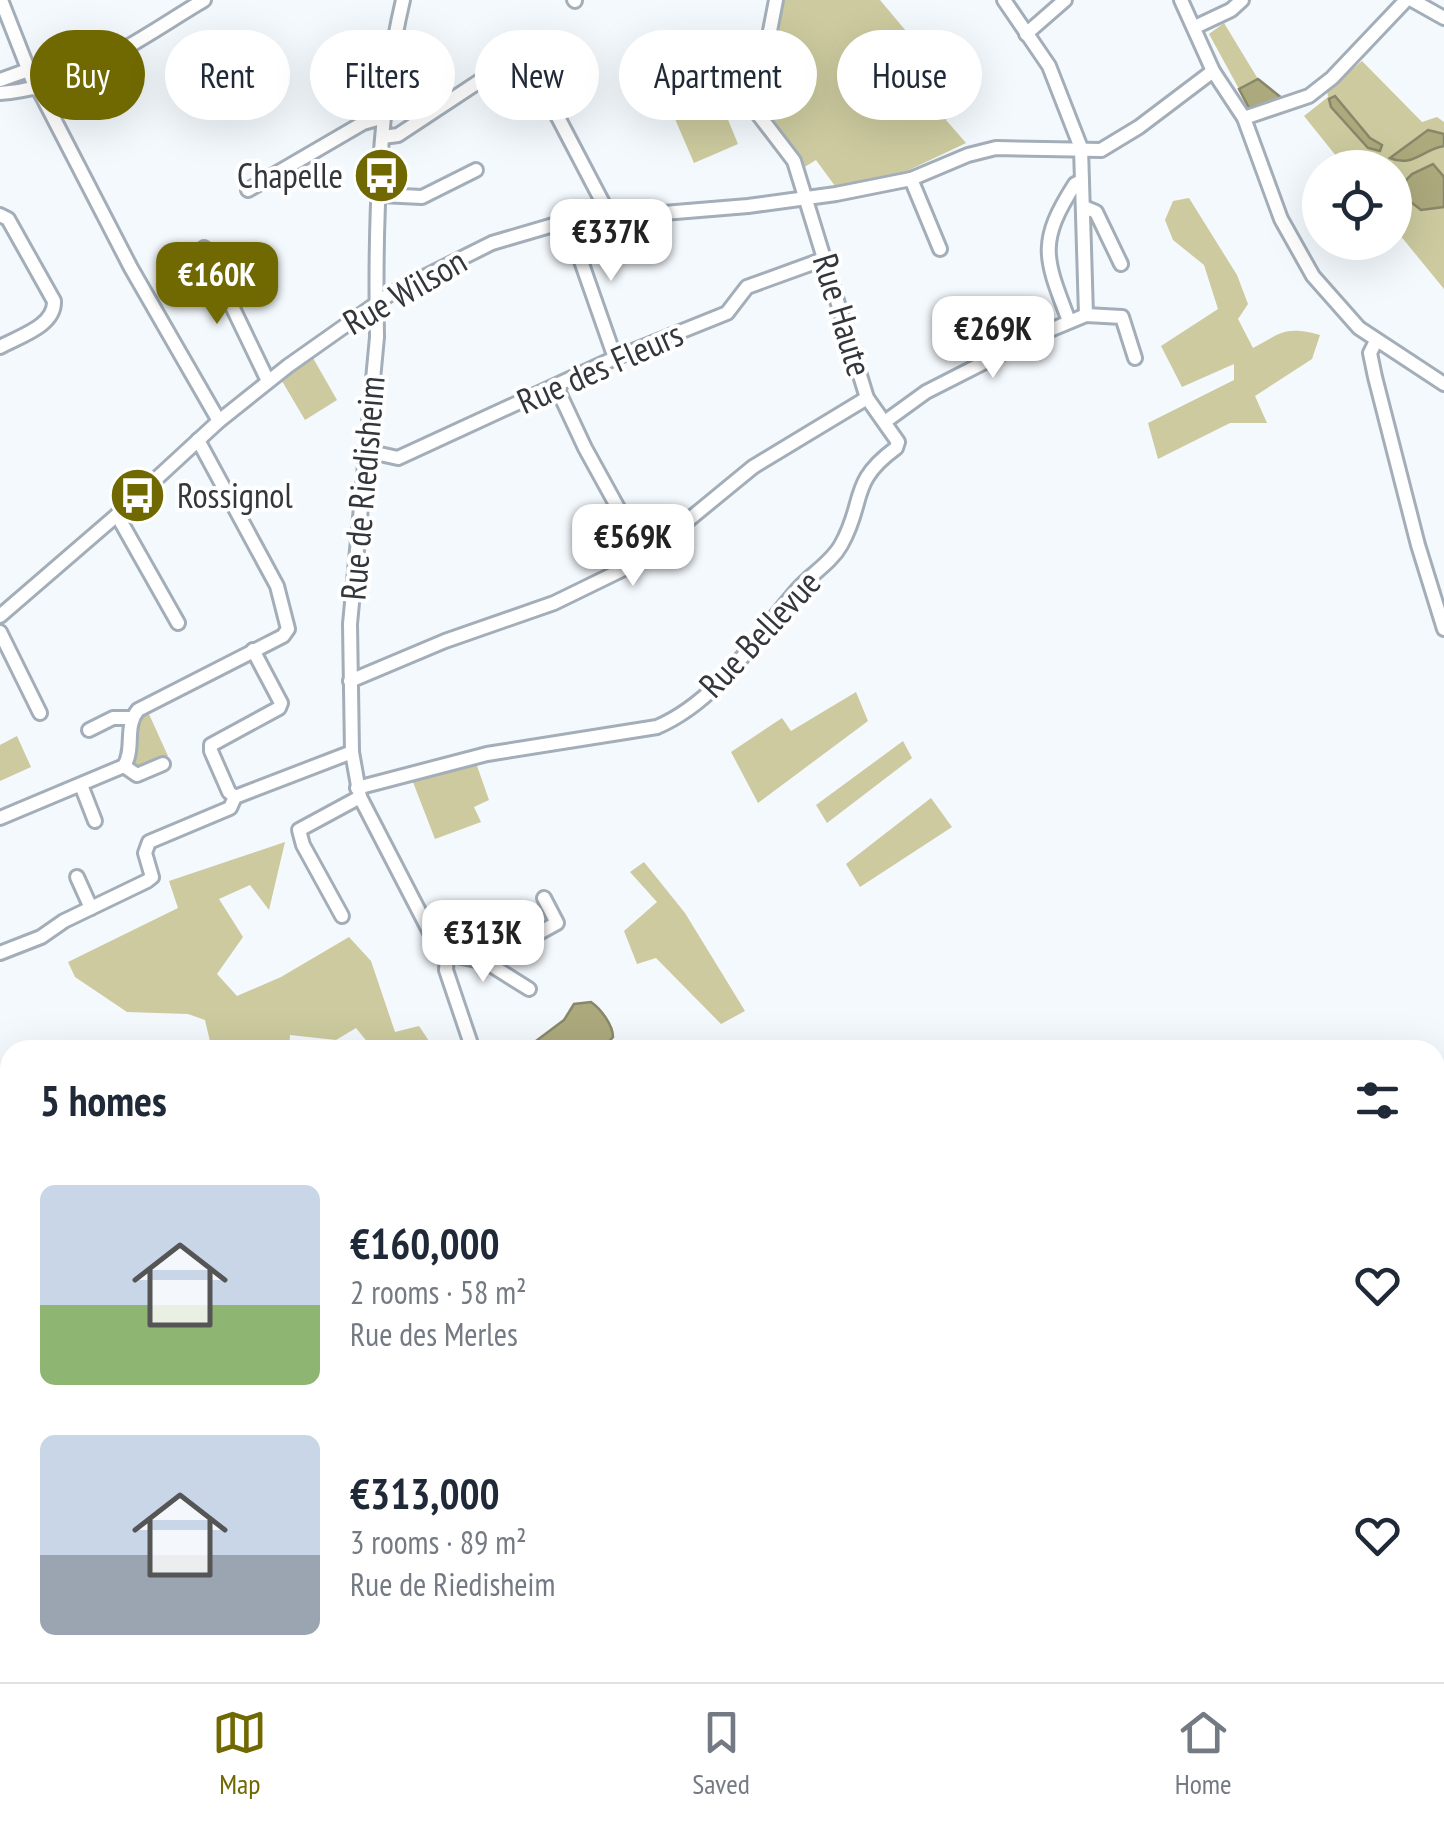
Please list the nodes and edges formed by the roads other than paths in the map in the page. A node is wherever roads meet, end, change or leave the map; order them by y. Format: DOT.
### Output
graph roads {
  1 [pos="1,0"];
  2 [pos="204,0"];
  3 [pos="403,0"];
  4 [pos="776,0"];
  5 [pos="1004,0"];
  6 [pos="1065,0"];
  7 [pos="1181,0"];
  8 [pos="1242,0"];
  9 [pos="1409,0"];
  10 [pos="1444,18"];
  11 [pos="1195,27"];
  12 [pos="397,30"];
  13 [pos="1026,34"];
  14 [pos="145,35"];
  15 [pos="28,70"];
  16 [pos="1214,71"];
  17 [pos="30,74"];
  18 [pos="0,80"];
  19 [pos="30,89"];
  20 [pos="0,93"];
  21 [pos="1244,118"];
  22 [pos="54,120"];
  23 [pos="374,120"];
  24 [pos="384,120"];
  25 [pos="384,136"];
  26 [pos="1081,148"];
  27 [pos="476,170"];
  28 [pos="910,179"];
  29 [pos="1081,181"];
  30 [pos="248,190"];
  31 [pos="380,196"];
  32 [pos="808,198"];
  33 [pos="1084,207"];
  34 [pos="0,215"];
  35 [pos="606,217"];
  36 [pos="567,221"];
  37 [pos="204,248"];
  38 [pos="940,249"];
  39 [pos="824,259"];
  40 [pos="1120,264"];
  41 [pos="375,304"];
  42 [pos="1086,315"];
  43 [pos="1069,322"];
  44 [pos="1376,340"];
  45 [pos="0,347"];
  46 [pos="615,358"];
  47 [pos="1135,358"];
  48 [pos="268,382"];
  49 [pos="1444,384"];
  50 [pos="556,386"];
  51 [pos="867,398"];
  52 [pos="219,421"];
  53 [pos="886,421"];
  54 [pos="198,440"];
  55 [pos="366,451"];
  56 [pos="117,515"];
  57 [pos="645,557"];
  58 [pos="0,616"];
  59 [pos="178,623"];
  60 [pos="1444,629"];
  61 [pos="0,632"];
  62 [pos="253,650"];
  63 [pos="350,681"];
  64 [pos="40,713"];
  65 [pos="131,718"];
  66 [pos="89,730"];
  67 [pos="352,752"];
  68 [pos="163,764"];
  69 [pos="124,766"];
  70 [pos="81,786"];
  71 [pos="359,792"];
  72 [pos="236,797"];
  73 [pos="0,818"];
  74 [pos="95,821"];
  75 [pos="77,877"];
  76 [pos="544,898"];
  77 [pos="91,908"];
  78 [pos="342,916"];
  79 [pos="0,953"];
  80 [pos="447,954"];
  81 [pos="486,962"];
  82 [pos="530,989"];
  83 [pos="470,1040"];
  1 -- 15 [label="street"];
  2 -- 14 [label="street"];
  3 -- 12 [label="street, Rue de Riedisheim"];
  4 -- 32 [label="street, Rue Haute"];
  5 -- 13 [label="street"];
  6 -- 13 [label="street"];
  7 -- 11 [label="street"];
  8 -- 11 [label="street"];
  9 -- 10 [label="street"];
  9 -- 21 [label="street"];
  11 -- 16 [label="street"];
  13 -- 26 [label="street"];
  15 -- 17 [label="street"];
  15 -- 18 [label="street"];
  16 -- 21 [label="street"];
  16 -- 26 [label="street, Rue Wilson"];
  19 -- 20 [label="street"];
  21 -- 44 [label="street"];
  22 -- 52 [label="street"];
  23 -- 30 [label="street"];
  24 -- 25 [label="street, Rue de Riedisheim"];
  25 -- 31 [label="street, Rue de Riedisheim"];
  25 -- 35 [label="street"];
  26 -- 28 [label="street, Rue Wilson"];
  26 -- 29 [label="street"];
  27 -- 31 [label="street"];
  28 -- 32 [label="street, Rue Wilson"];
  28 -- 38 [label="street"];
  29 -- 33 [label="street"];
  29 -- 43 [label="street"];
  31 -- 41 [label="street, Rue de Riedisheim"];
  32 -- 35 [label="street, Rue Wilson"];
  32 -- 39 [label="street, Rue Haute"];
  33 -- 40 [label="street"];
  33 -- 42 [label="street"];
  34 -- 45 [label="street"];
  35 -- 36 [label="street, Rue Wilson"];
  36 -- 41 [label="street, Rue Wilson"];
  36 -- 46 [label="street"];
  37 -- 48 [label="street"];
  39 -- 46 [label="street, Rue des Fleurs"];
  39 -- 51 [label="street, Rue Haute"];
  41 -- 48 [label="street, Rue Wilson"];
  41 -- 55 [label="street, Rue de Riedisheim"];
  42 -- 43 [label="street, Rue Haute"];
  42 -- 47 [label="street"];
  43 -- 53 [label="street, Rue Haute"];
  44 -- 49 [label="street"];
  44 -- 60 [label="street"];
  46 -- 50 [label="street, Rue des Fleurs"];
  48 -- 52 [label="street, Rue Wilson"];
  50 -- 55 [label="street, Rue des Fleurs"];
  50 -- 57 [label="street"];
  51 -- 53 [label="street, Rue Haute"];
  51 -- 57 [label="street"];
  52 -- 54 [label="street, Rue Wilson"];
  53 -- 71 [label="street, Rue Bellevue"];
  54 -- 56 [label="street, Rue Wilson"];
  54 -- 62 [label="street"];
  55 -- 63 [label="street, Rue de Riedisheim"];
  56 -- 58 [label="street, Rue Wilson"];
  56 -- 59 [label="street"];
  57 -- 63 [label="street"];
  61 -- 64 [label="street"];
  62 -- 65 [label="street"];
  62 -- 72 [label="street"];
  63 -- 67 [label="street, Rue de Riedisheim"];
  65 -- 66 [label="street"];
  65 -- 69 [label="street"];
  67 -- 71 [label="street, Rue de Riedisheim"];
  67 -- 72 [label="street"];
  68 -- 69 [label="street"];
  69 -- 70 [label="street"];
  70 -- 73 [label="street"];
  70 -- 74 [label="street"];
  71 -- 78 [label="street"];
  71 -- 80 [label="street, Rue de Riedisheim"];
  72 -- 77 [label="street"];
  75 -- 77 [label="street"];
  76 -- 81 [label="street"];
  77 -- 79 [label="street"];
  80 -- 81 [label="street"];
  80 -- 83 [label="street, Rue de Riedisheim"];
  81 -- 82 [label="street"];
}
